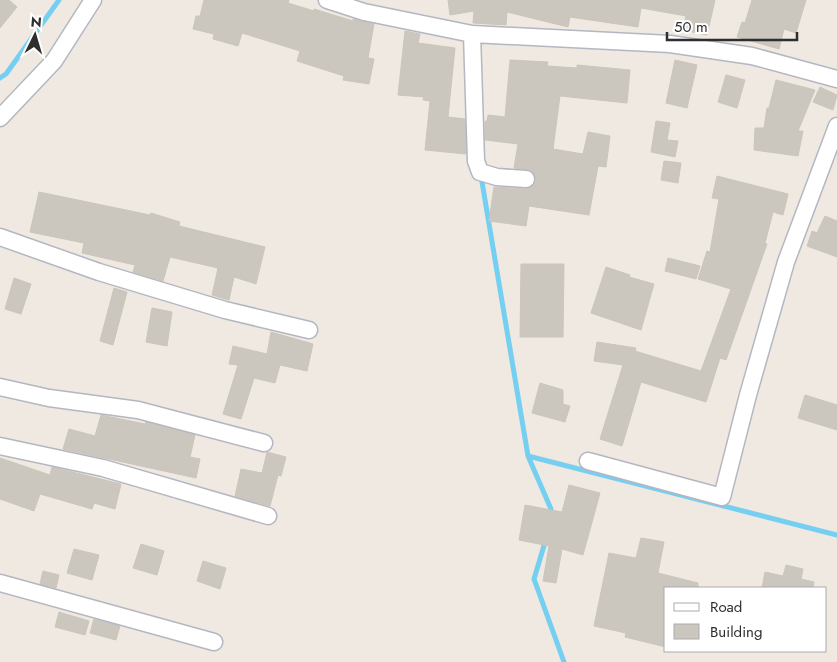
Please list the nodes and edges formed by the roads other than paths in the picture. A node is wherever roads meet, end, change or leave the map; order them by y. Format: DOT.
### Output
graph roads {
  1 [pos="92,0"];
  2 [pos="327,0"];
  3 [pos="364,6"];
  4 [pos="472,34"];
  5 [pos="837,79"];
  6 [pos="0,118"];
  7 [pos="837,126"];
  8 [pos="526,179"];
  9 [pos="0,237"];
  10 [pos="309,330"];
  11 [pos="0,387"];
  12 [pos="264,443"];
  13 [pos="0,446"];
  14 [pos="588,461"];
  15 [pos="268,516"];
  16 [pos="0,583"];
  17 [pos="214,642"];
  1 -- 6 [label="street"];
  2 -- 3 [label="street"];
  3 -- 4 [label="street"];
  4 -- 5 [label="street"];
  4 -- 8 [label="street"];
  7 -- 14 [label="street"];
  9 -- 10 [label="street"];
  11 -- 12 [label="street"];
  13 -- 15 [label="street"];
  16 -- 17 [label="street"];
}
